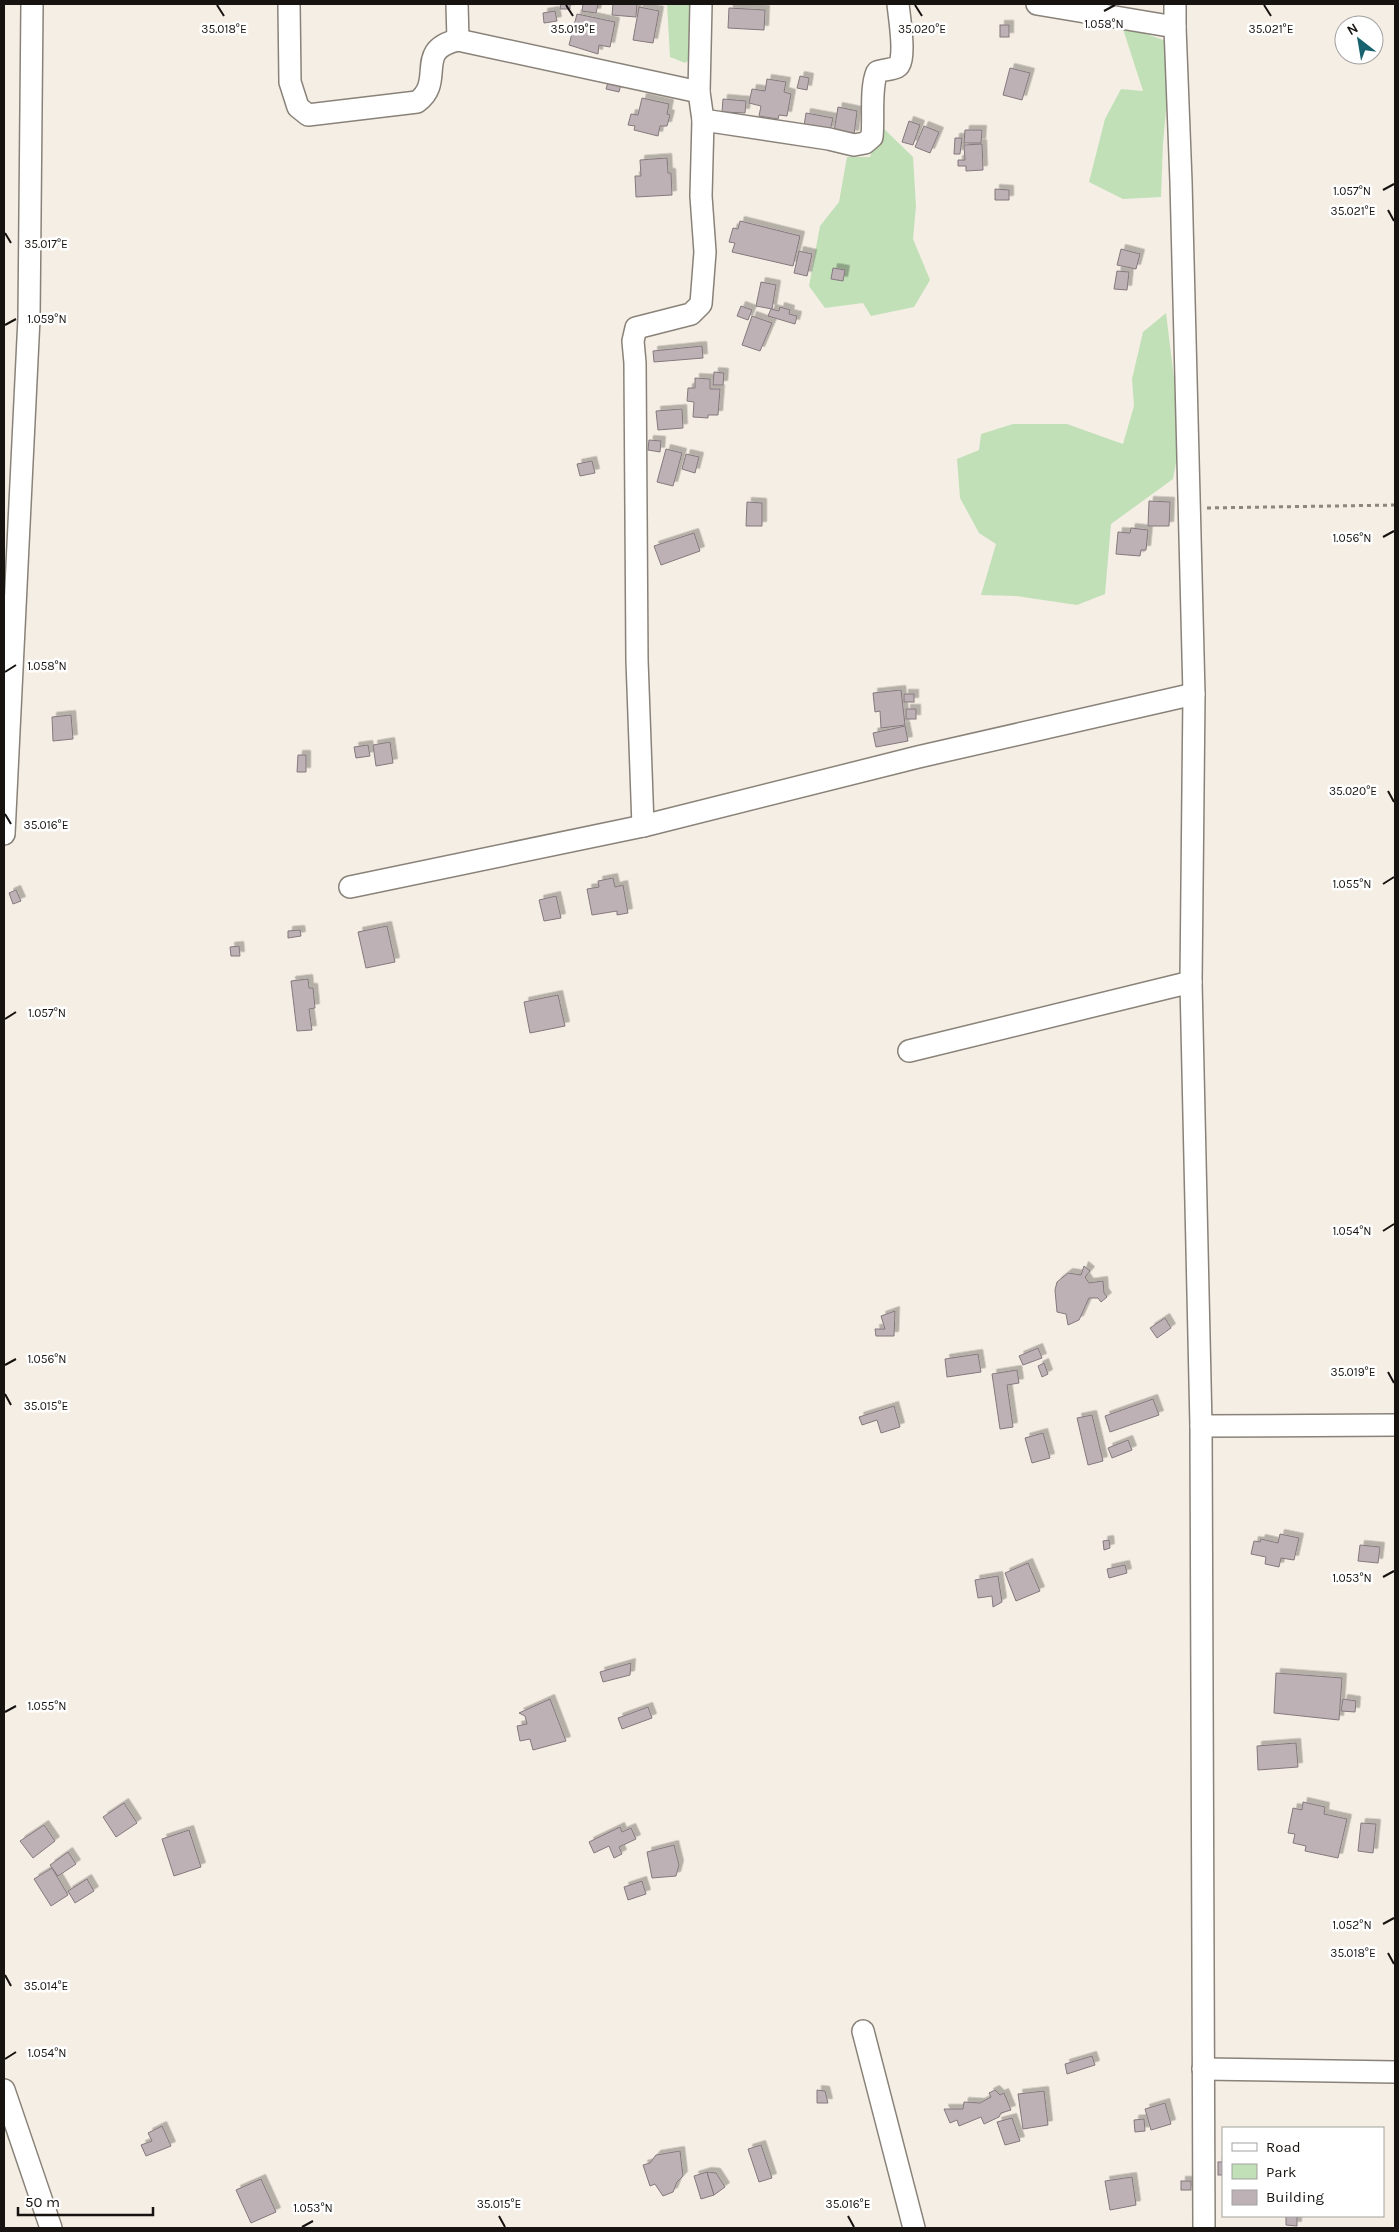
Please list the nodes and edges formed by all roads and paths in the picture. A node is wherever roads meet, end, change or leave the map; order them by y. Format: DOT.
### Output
graph roads {
  1 [pos="32,4"];
  2 [pos="289,4"];
  3 [pos="457,4"];
  4 [pos="701,4"];
  5 [pos="898,4"];
  6 [pos="1036,4"];
  7 [pos="1175,4"];
  8 [pos="1175,27"];
  9 [pos="458,40"];
  10 [pos="699,92"];
  11 [pos="703,120"];
  12 [pos="1395,505"];
  13 [pos="1189,508"];
  14 [pos="1194,694"];
  15 [pos="643,826"];
  16 [pos="4,834"];
  17 [pos="350,887"];
  18 [pos="1191,982"];
  19 [pos="909,1050"];
  20 [pos="1201,1426"];
  21 [pos="1395,1426"];
  22 [pos="863,2031"];
  23 [pos="1203,2069"];
  24 [pos="1395,2072"];
  25 [pos="4,2090"];
  26 [pos="51,2228"];
  27 [pos="914,2228"];
  28 [pos="1204,2228"];
  1 -- 16 [label="street"];
  2 -- 9 [label="street"];
  3 -- 9 [label="street"];
  4 -- 10 [label="street"];
  5 -- 11 [label="street"];
  6 -- 8 [label="street"];
  7 -- 8 [label="street"];
  8 -- 13 [label="street"];
  9 -- 10 [label="street"];
  10 -- 11 [label="street"];
  11 -- 15 [label="street"];
  12 -- 13 [label="path"];
  13 -- 14 [label="street"];
  14 -- 15 [label="street"];
  14 -- 18 [label="street"];
  15 -- 17 [label="street"];
  18 -- 19 [label="street"];
  18 -- 20 [label="street"];
  20 -- 21 [label="street"];
  20 -- 23 [label="street"];
  22 -- 27 [label="street"];
  23 -- 24 [label="street"];
  23 -- 28 [label="street"];
  25 -- 26 [label="street"];
}
